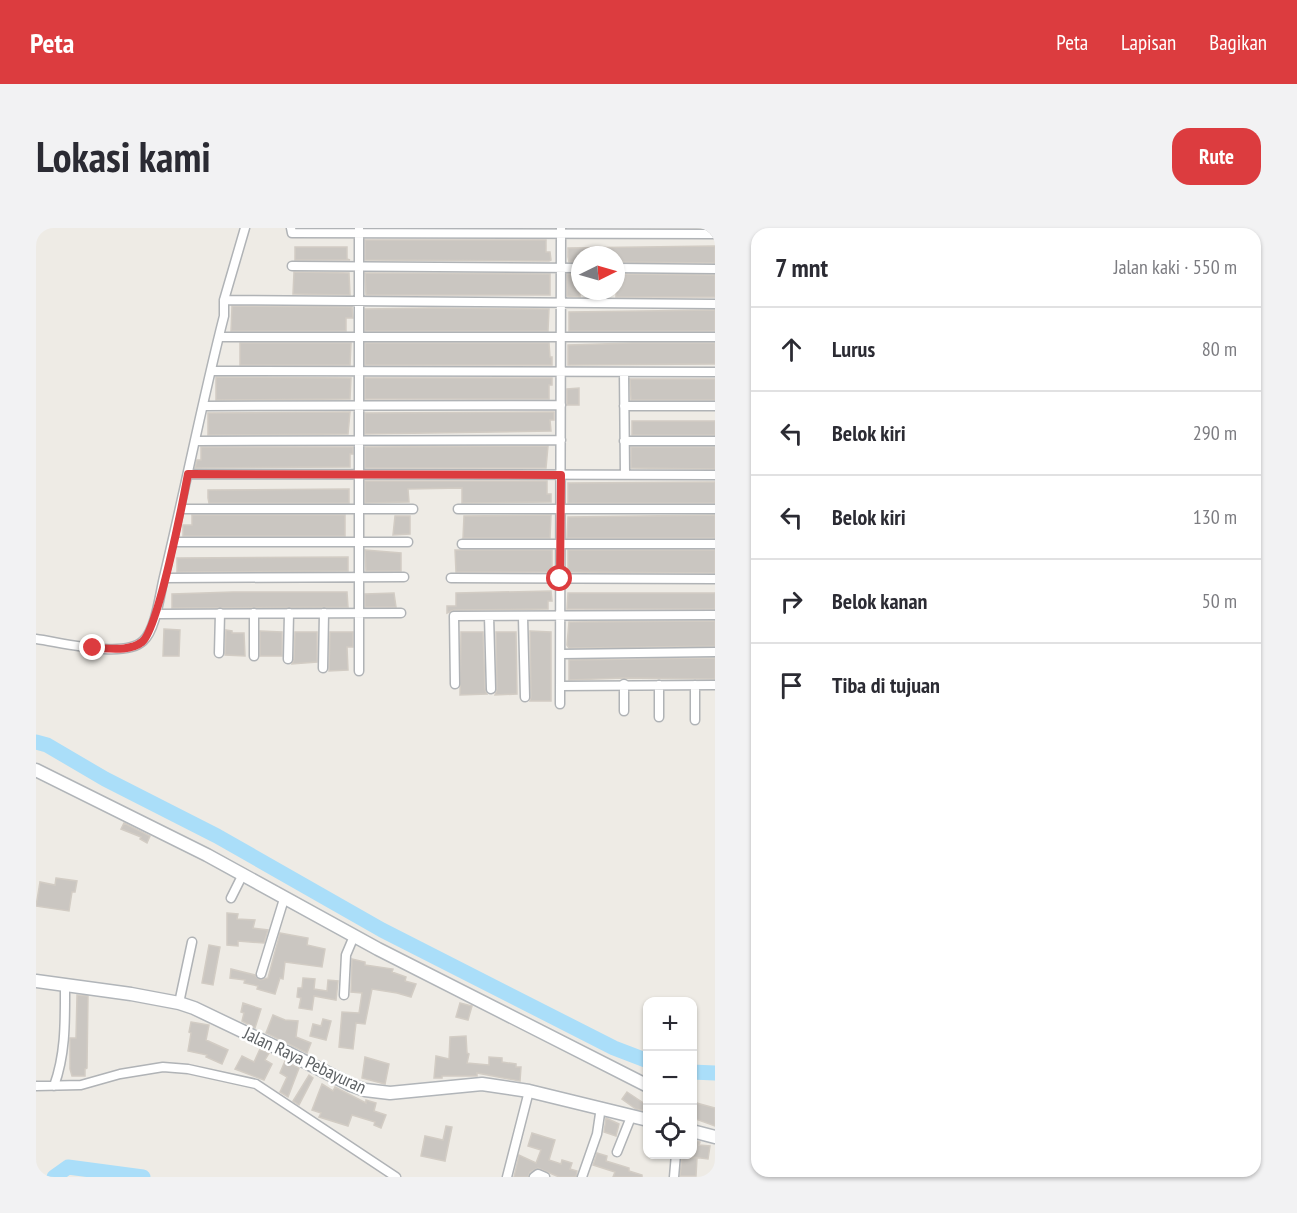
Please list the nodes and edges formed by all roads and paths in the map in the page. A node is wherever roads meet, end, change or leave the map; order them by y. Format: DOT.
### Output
graph roads {
  1 [pos="245,228"];
  2 [pos="291,228"];
  3 [pos="359,231"];
  4 [pos="561,231"];
  5 [pos="715,234"];
  6 [pos="292,266"];
  7 [pos="359,267"];
  8 [pos="561,268"];
  9 [pos="571,268"];
  10 [pos="625,268"];
  11 [pos="715,269"];
  12 [pos="224,300"];
  13 [pos="359,301"];
  14 [pos="561,303"];
  15 [pos="715,304"];
  16 [pos="219,337"];
  17 [pos="359,337"];
  18 [pos="561,337"];
  19 [pos="715,337"];
  20 [pos="212,371"];
  21 [pos="359,371"];
  22 [pos="561,372"];
  23 [pos="624,372"];
  24 [pos="715,372"];
  25 [pos="359,405"];
  26 [pos="561,405"];
  27 [pos="204,406"];
  28 [pos="624,406"];
  29 [pos="715,406"];
  30 [pos="561,440"];
  31 [pos="195,441"];
  32 [pos="359,441"];
  33 [pos="624,441"];
  34 [pos="715,441"];
  35 [pos="188,474"];
  36 [pos="359,475"];
  37 [pos="561,475"];
  38 [pos="625,475"];
  39 [pos="715,475"];
  40 [pos="181,509"];
  41 [pos="359,509"];
  42 [pos="413,509"];
  43 [pos="458,509"];
  44 [pos="560,509"];
  45 [pos="715,509"];
  46 [pos="174,543"];
  47 [pos="359,543"];
  48 [pos="408,543"];
  49 [pos="462,544"];
  50 [pos="560,544"];
  51 [pos="715,544"];
  52 [pos="404,577"];
  53 [pos="164,578"];
  54 [pos="359,578"];
  55 [pos="451,578"];
  56 [pos="560,579"];
  57 [pos="715,579"];
  58 [pos="220,613"];
  59 [pos="254,613"];
  60 [pos="289,613"];
  61 [pos="324,613"];
  62 [pos="359,613"];
  63 [pos="401,613"];
  64 [pos="157,614"];
  65 [pos="715,615"];
  66 [pos="489,616"];
  67 [pos="560,616"];
  68 [pos="523,617"];
  69 [pos="36,639"];
  70 [pos="715,652"];
  71 [pos="219,653"];
  72 [pos="561,654"];
  73 [pos="254,656"];
  74 [pos="288,659"];
  75 [pos="323,668"];
  76 [pos="359,671"];
  77 [pos="455,684"];
  78 [pos="624,684"];
  79 [pos="659,685"];
  80 [pos="695,685"];
  81 [pos="715,685"];
  82 [pos="560,686"];
  83 [pos="491,688"];
  84 [pos="525,697"];
  85 [pos="560,704"];
  86 [pos="624,711"];
  87 [pos="658,717"];
  88 [pos="695,720"];
  89 [pos="36,770"];
  90 [pos="242,876"];
  91 [pos="231,898"];
  92 [pos="284,899"];
  93 [pos="354,936"];
  94 [pos="192,942"];
  95 [pos="261,974"];
  96 [pos="36,981"];
  97 [pos="65,984"];
  98 [pos="344,995"];
  99 [pos="179,1003"];
  100 [pos="643,1083"];
  101 [pos="36,1086"];
  102 [pos="54,1086"];
  103 [pos="529,1091"];
  104 [pos="601,1107"];
  105 [pos="631,1117"];
  106 [pos="643,1119"];
  107 [pos="697,1132"];
  108 [pos="715,1137"];
  109 [pos="617,1152"];
  110 [pos="676,1159"];
  111 [pos="396,1177"];
  112 [pos="507,1177"];
  113 [pos="534,1177"];
  114 [pos="545,1177"];
  115 [pos="582,1177"];
  116 [pos="674,1177"];
  1 -- 12 [label="street"];
  2 -- 3 [label="street"];
  3 -- 4 [label="street"];
  3 -- 7 [label="street"];
  4 -- 5 [label="street"];
  4 -- 8 [label="street"];
  6 -- 7 [label="street"];
  7 -- 8 [label="street"];
  7 -- 13 [label="street"];
  8 -- 9 [label="street"];
  8 -- 14 [label="street"];
  10 -- 11 [label="street"];
  12 -- 13 [label="street"];
  12 -- 16 [label="street"];
  13 -- 14 [label="street"];
  13 -- 17 [label="street"];
  14 -- 15 [label="street"];
  14 -- 18 [label="street"];
  16 -- 17 [label="street"];
  16 -- 20 [label="street"];
  17 -- 18 [label="street"];
  17 -- 21 [label="street"];
  18 -- 19 [label="street"];
  18 -- 22 [label="street"];
  20 -- 21 [label="street"];
  20 -- 27 [label="street"];
  21 -- 22 [label="street"];
  21 -- 25 [label="street"];
  22 -- 23 [label="street"];
  22 -- 26 [label="street"];
  23 -- 24 [label="street"];
  23 -- 28 [label="street"];
  25 -- 26 [label="street"];
  25 -- 27 [label="street"];
  25 -- 32 [label="street"];
  26 -- 30 [label="street"];
  27 -- 31 [label="street"];
  28 -- 29 [label="street"];
  28 -- 33 [label="street"];
  30 -- 32 [label="street"];
  30 -- 37 [label="street"];
  31 -- 32 [label="street"];
  31 -- 35 [label="street"];
  32 -- 36 [label="street"];
  33 -- 34 [label="street"];
  33 -- 38 [label="street"];
  35 -- 36 [label="street"];
  35 -- 40 [label="street"];
  36 -- 37 [label="street"];
  36 -- 41 [label="street"];
  37 -- 38 [label="street"];
  37 -- 44 [label="street"];
  38 -- 39 [label="street"];
  40 -- 41 [label="street"];
  40 -- 46 [label="street"];
  41 -- 42 [label="street"];
  41 -- 47 [label="street"];
  43 -- 44 [label="street"];
  44 -- 45 [label="street"];
  44 -- 50 [label="street"];
  46 -- 47 [label="street"];
  46 -- 53 [label="street"];
  47 -- 48 [label="street"];
  47 -- 54 [label="street"];
  49 -- 50 [label="street"];
  50 -- 51 [label="street"];
  50 -- 56 [label="street"];
  52 -- 54 [label="street"];
  53 -- 54 [label="street"];
  53 -- 64 [label="street"];
  54 -- 62 [label="street"];
  55 -- 56 [label="street"];
  56 -- 57 [label="street"];
  56 -- 67 [label="street"];
  58 -- 59 [label="street"];
  58 -- 64 [label="street"];
  58 -- 71 [label="street"];
  59 -- 60 [label="street"];
  59 -- 73 [label="street"];
  60 -- 61 [label="street"];
  60 -- 74 [label="street"];
  61 -- 62 [label="street"];
  61 -- 75 [label="street"];
  62 -- 63 [label="street"];
  62 -- 76 [label="street"];
  64 -- 69 [label="street"];
  65 -- 67 [label="street"];
  66 -- 68 [label="street"];
  66 -- 77 [label="street"];
  66 -- 83 [label="street"];
  67 -- 68 [label="street"];
  67 -- 72 [label="street"];
  68 -- 84 [label="street"];
  70 -- 72 [label="street"];
  72 -- 82 [label="street"];
  78 -- 79 [label="street"];
  78 -- 82 [label="street"];
  78 -- 86 [label="street"];
  79 -- 80 [label="street"];
  79 -- 87 [label="street"];
  80 -- 81 [label="street"];
  80 -- 88 [label="street"];
  82 -- 85 [label="street"];
  89 -- 90 [label="street"];
  90 -- 91 [label="street"];
  90 -- 92 [label="street"];
  92 -- 93 [label="street"];
  92 -- 95 [label="street"];
  93 -- 98 [label="street"];
  93 -- 100 [label="street"];
  94 -- 99 [label="street"];
  96 -- 97 [label="street, Jalan Raya Pebayuran"];
  97 -- 99 [label="street, Jalan Raya Pebayuran"];
  97 -- 102 [label="street"];
  99 -- 103 [label="street, Jalan Raya Pebayuran"];
  101 -- 102 [label="street"];
  102 -- 111 [label="street"];
  103 -- 104 [label="street, Jalan Raya Pebayuran"];
  103 -- 112 [label="street"];
  104 -- 105 [label="street, Jalan Raya Pebayuran"];
  104 -- 115 [label="street"];
  105 -- 106 [label="street, Jalan Raya Pebayuran"];
  105 -- 109 [label="street"];
  107 -- 108 [label="street"];
  110 -- 116 [label="street"];
  113 -- 114 [label="street"];
}
